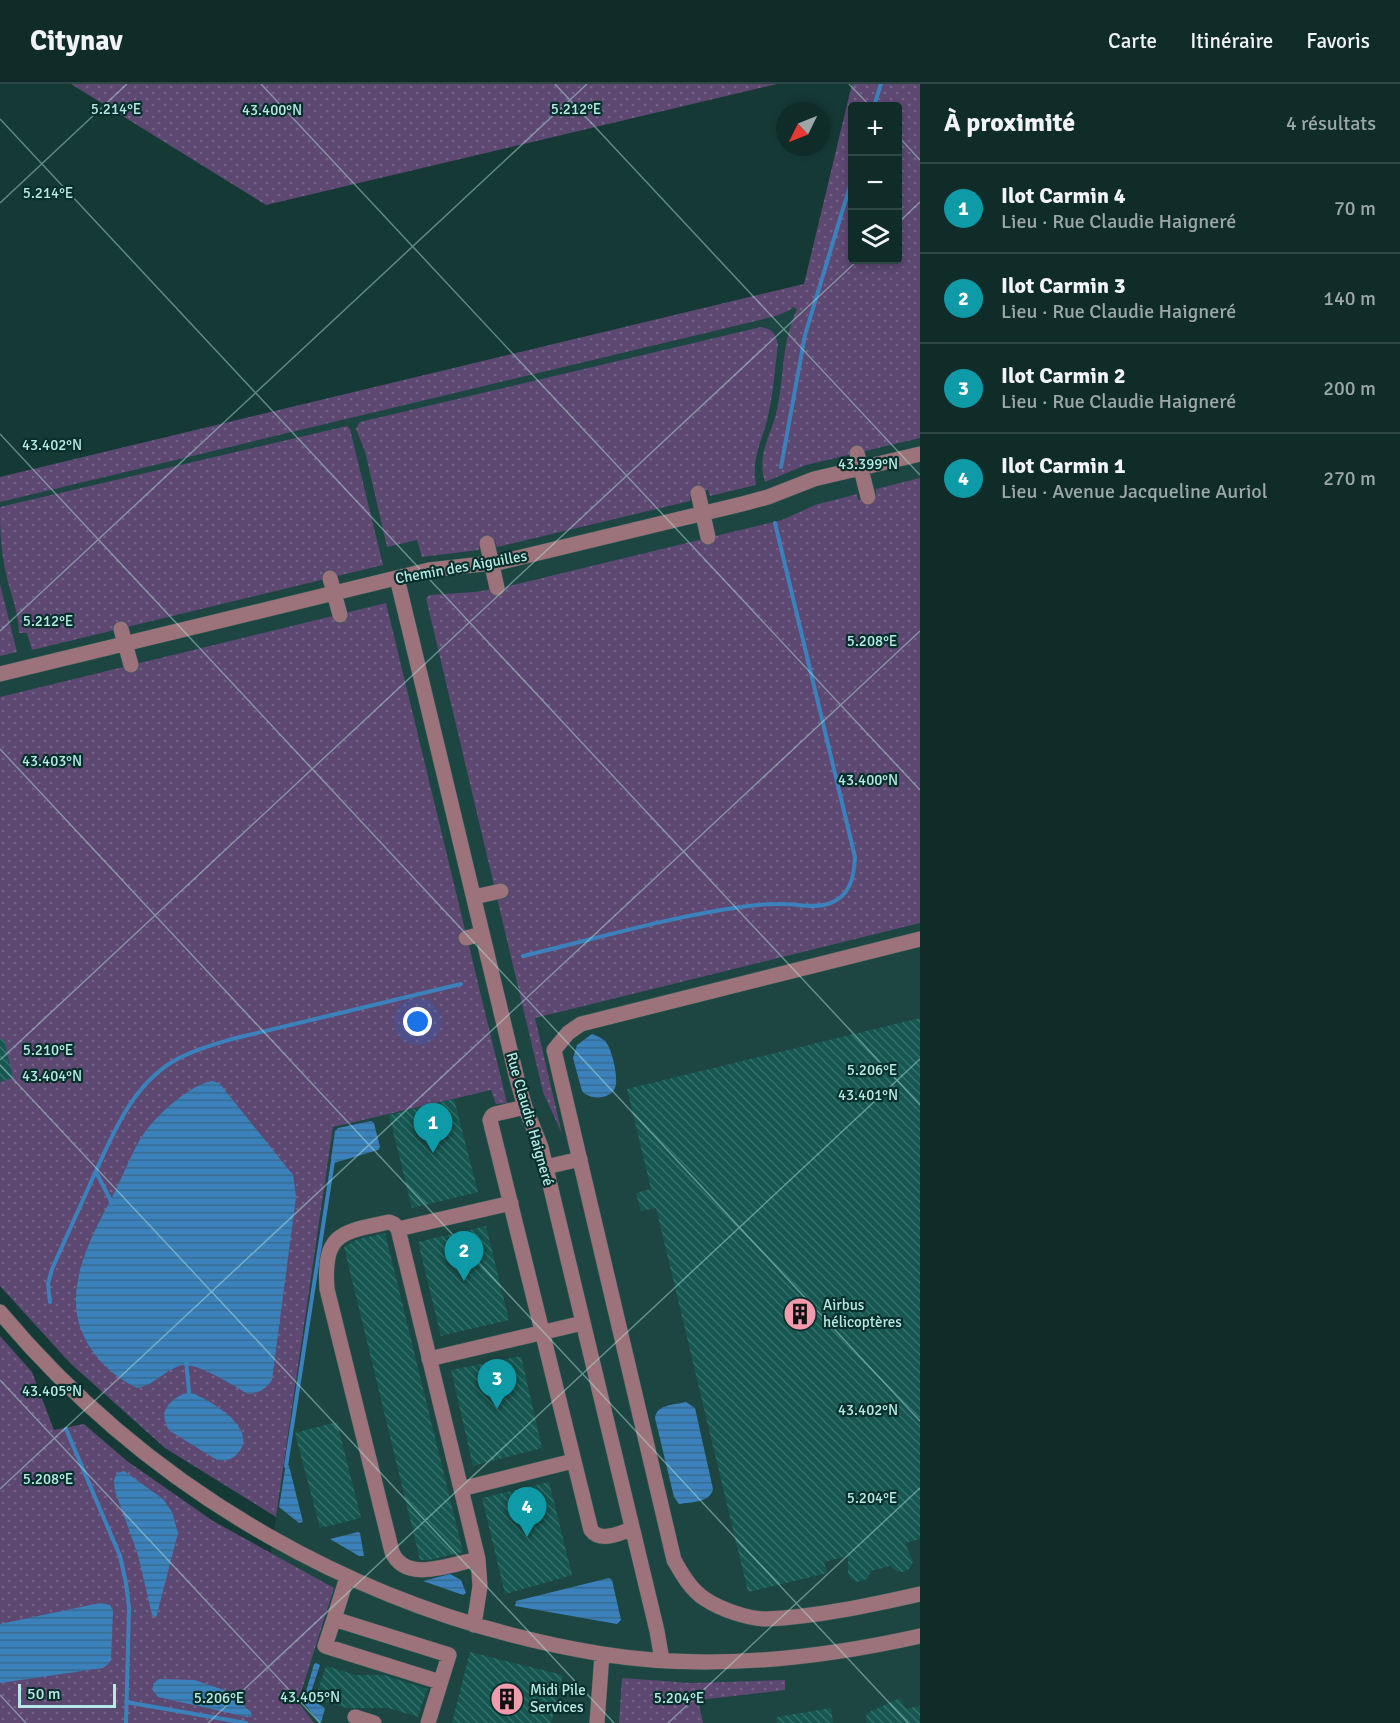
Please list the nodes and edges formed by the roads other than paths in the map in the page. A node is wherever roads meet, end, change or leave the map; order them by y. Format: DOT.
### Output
graph roads {
  1 [pos="857,453"];
  2 [pos="920,454"];
  3 [pos="861,468"];
  4 [pos="698,493"];
  5 [pos="868,497"];
  6 [pos="703,513"];
  7 [pos="708,537"];
  8 [pos="488,543"];
  9 [pos="492,563"];
  10 [pos="330,578"];
  11 [pos="397,578"];
  12 [pos="497,588"];
  13 [pos="334,593"];
  14 [pos="340,615"];
  15 [pos="123,636"];
  16 [pos="131,665"];
  17 [pos="0,674"];
  18 [pos="501,891"];
  19 [pos="474,897"];
  20 [pos="482,934"];
  21 [pos="466,938"];
  22 [pos="920,939"];
  23 [pos="525,1107"];
  24 [pos="580,1160"];
  25 [pos="546,1167"];
  26 [pos="511,1203"];
  27 [pos="398,1229"];
  28 [pos="0,1312"];
  29 [pos="583,1323"];
  30 [pos="544,1332"];
  31 [pos="429,1359"];
  32 [pos="573,1461"];
  33 [pos="461,1489"];
  34 [pos="633,1529"];
  35 [pos="478,1559"];
  36 [pos="347,1577"];
  37 [pos="920,1594"];
  38 [pos="334,1619"];
  39 [pos="474,1625"];
  40 [pos="920,1636"];
  41 [pos="602,1654"];
  42 [pos="662,1660"];
  43 [pos="440,1682"];
  44 [pos="355,1717"];
  45 [pos="374,1723"];
  46 [pos="428,1723"];
  47 [pos="597,1723"];
  1 -- 3 [label="street"];
  2 -- 3 [label="street, Chemin des Aiguilles"];
  3 -- 5 [label="street"];
  3 -- 6 [label="street, Chemin des Aiguilles"];
  4 -- 6 [label="street"];
  6 -- 7 [label="street"];
  6 -- 9 [label="street, Chemin des Aiguilles"];
  8 -- 9 [label="street"];
  9 -- 11 [label="street, Chemin des Aiguilles"];
  9 -- 12 [label="street"];
  10 -- 13 [label="street"];
  11 -- 13 [label="street, Chemin des Aiguilles"];
  11 -- 19 [label="street, Rue Claudie Haigneré"];
  13 -- 14 [label="street"];
  13 -- 15 [label="street, Chemin des Aiguilles"];
  15 -- 16 [label="street"];
  15 -- 17 [label="street, Chemin des Aiguilles"];
  18 -- 19 [label="street"];
  19 -- 20 [label="street, Rue Claudie Haigneré"];
  20 -- 21 [label="street"];
  20 -- 23 [label="street, Rue Claudie Haigneré"];
  22 -- 24 [label="street"];
  23 -- 25 [label="street, Rue Claudie Haigneré"];
  23 -- 26 [label="street"];
  24 -- 25 [label="street"];
  24 -- 37 [label="street"];
  25 -- 29 [label="street, Rue Claudie Haigneré"];
  26 -- 27 [label="street"];
  26 -- 30 [label="street"];
  27 -- 31 [label="street"];
  27 -- 35 [label="street"];
  28 -- 36 [label="street"];
  29 -- 30 [label="street"];
  29 -- 34 [label="street, Rue Claudie Haigneré"];
  30 -- 31 [label="street"];
  30 -- 32 [label="street"];
  31 -- 33 [label="street"];
  32 -- 33 [label="street"];
  32 -- 34 [label="street"];
  33 -- 35 [label="street"];
  34 -- 42 [label="street, Rue Claudie Haigneré"];
  35 -- 39 [label="street"];
  36 -- 38 [label="street"];
  36 -- 39 [label="street"];
  38 -- 43 [label="street"];
  38 -- 43 [label="street"];
  39 -- 41 [label="street"];
  40 -- 42 [label="street"];
  41 -- 42 [label="street"];
  41 -- 47 [label="street"];
  43 -- 46 [label="street"];
  44 -- 45 [label="street"];
}
